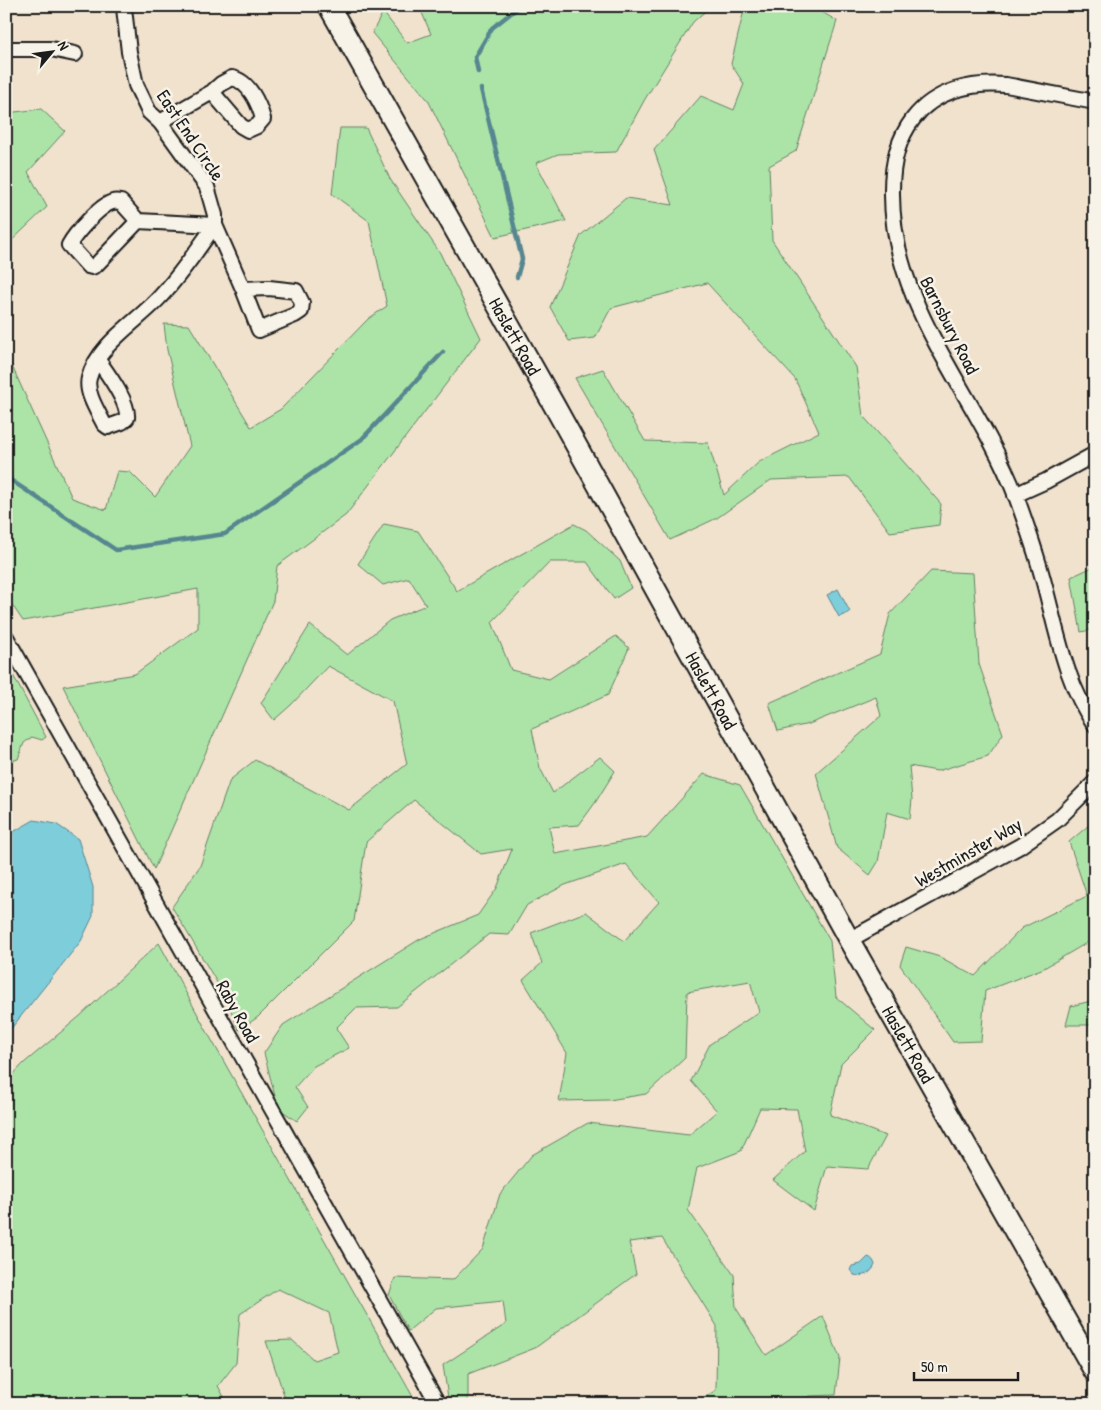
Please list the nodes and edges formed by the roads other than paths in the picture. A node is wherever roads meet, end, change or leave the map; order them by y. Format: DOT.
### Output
graph roads {
  1 [pos="330,6"];
  2 [pos="123,7"];
  3 [pos="6,49"];
  4 [pos="75,54"];
  5 [pos="212,92"];
  6 [pos="1095,102"];
  7 [pos="160,122"];
  8 [pos="138,221"];
  9 [pos="215,225"];
  10 [pos="243,288"];
  11 [pos="98,360"];
  12 [pos="1095,454"];
  13 [pos="1015,494"];
  14 [pos="6,636"];
  15 [pos="1095,725"];
  16 [pos="1095,782"];
  17 [pos="849,940"];
  18 [pos="1095,1372"];
  19 [pos="438,1404"];
  1 -- 17 [label="main road, Haslett Road"];
  2 -- 7 [label="street, East End Circle"];
  3 -- 4 [label="street"];
  5 -- 7 [label="street"];
  6 -- 13 [label="street, Barnsbury Road"];
  7 -- 9 [label="street, East End Circle"];
  8 -- 8 [label="street"];
  8 -- 9 [label="street"];
  9 -- 10 [label="street, East End Circle"];
  9 -- 11 [label="street"];
  12 -- 13 [label="street"];
  13 -- 15 [label="street, Barnsbury Road"];
  14 -- 19 [label="street, Raby Road"];
  16 -- 17 [label="street, Westminster Way"];
  17 -- 18 [label="main road, Haslett Road"];
}
